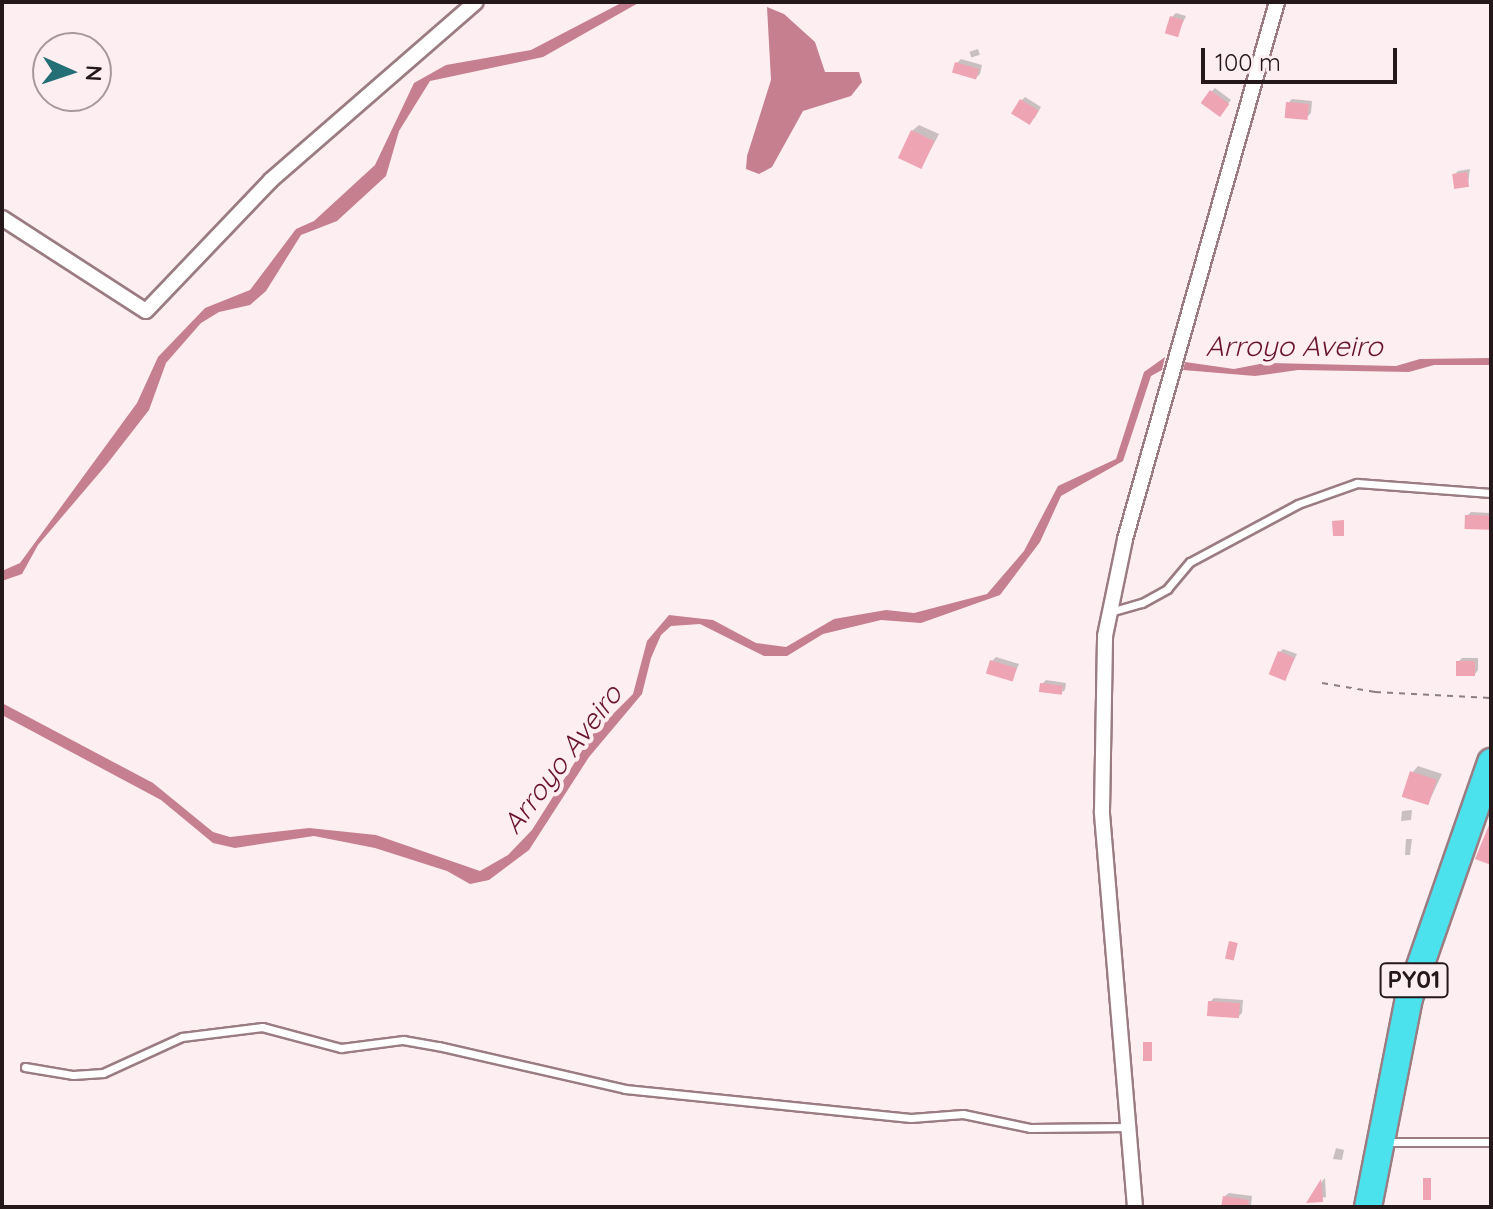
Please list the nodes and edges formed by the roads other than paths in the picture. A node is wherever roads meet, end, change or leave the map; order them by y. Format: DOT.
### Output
graph roads {
  1 [pos="476,2"];
  2 [pos="1277,2"];
  3 [pos="2,218"];
  4 [pos="1491,493"];
  5 [pos="1110,612"];
  6 [pos="1491,762"];
  7 [pos="25,1067"];
  8 [pos="1129,1127"];
  9 [pos="1378,1142"];
  10 [pos="1491,1142"];
  11 [pos="1135,1207"];
  12 [pos="1368,1207"];
  1 -- 3 [label="street"];
  2 -- 5 [label="street"];
  4 -- 5 [label="lane"];
  5 -- 8 [label="street"];
  6 -- 9 [label="highway, PY01"];
  7 -- 8 [label="lane"];
  8 -- 11 [label="street"];
  9 -- 10 [label="lane"];
  9 -- 12 [label="highway, PY01"];
}
